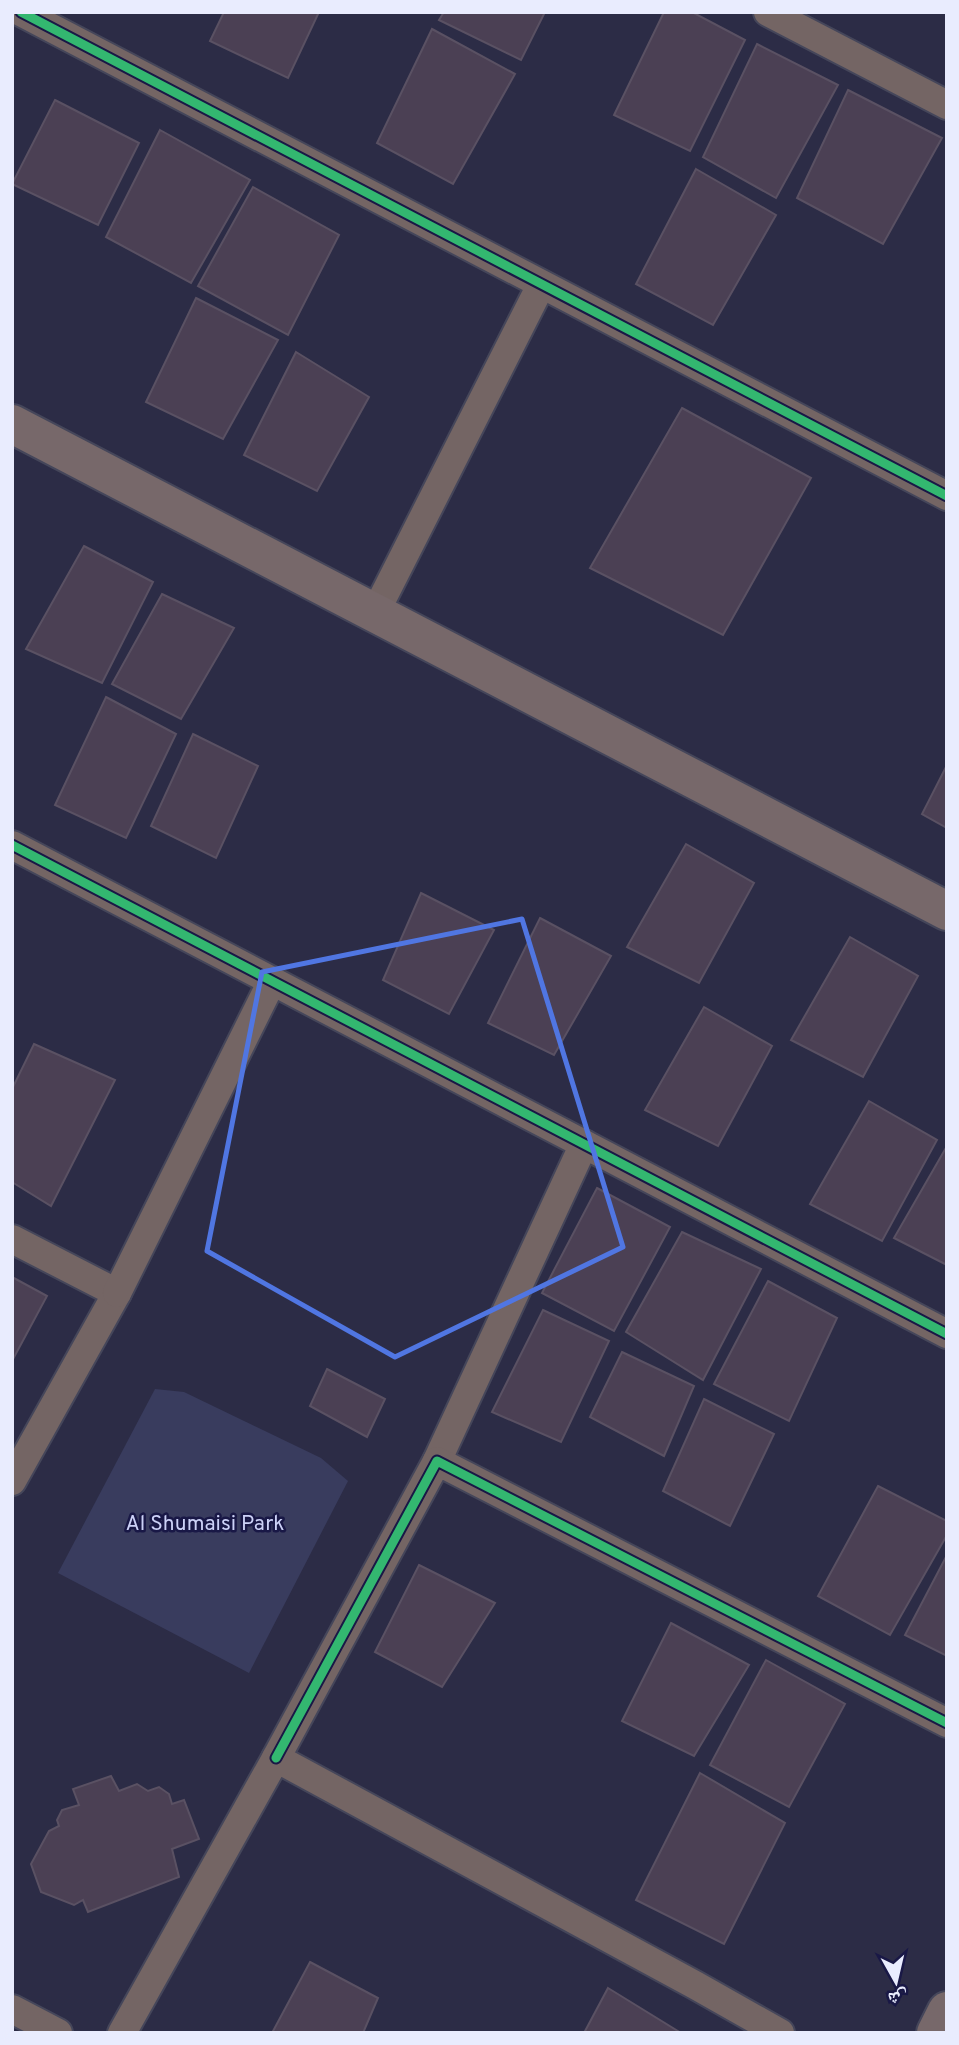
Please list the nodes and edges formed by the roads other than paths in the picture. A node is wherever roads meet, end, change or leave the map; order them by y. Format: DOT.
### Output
graph roads {
  1 [pos="21,12"];
  2 [pos="768,12"];
  3 [pos="947,105"];
  4 [pos="541,285"];
  5 [pos="12,424"];
  6 [pos="947,496"];
  7 [pos="375,613"];
  8 [pos="12,845"];
  9 [pos="947,911"];
  10 [pos="272,981"];
  11 [pos="584,1144"];
  12 [pos="12,1239"];
  13 [pos="117,1293"];
  14 [pos="947,1334"];
  15 [pos="437,1461"];
  16 [pos="12,1481"];
  17 [pos="947,1723"];
  18 [pos="276,1758"];
  19 [pos="12,2009"];
  20 [pos="947,2011"];
  21 [pos="58,2033"];
  22 [pos="121,2033"];
  23 [pos="780,2033"];
  24 [pos="936,2033"];
  1 -- 4 [label="street"];
  2 -- 3 [label="street"];
  4 -- 6 [label="street"];
  4 -- 7 [label="street"];
  5 -- 7 [label="main road"];
  7 -- 9 [label="main road"];
  8 -- 10 [label="street"];
  10 -- 11 [label="street"];
  10 -- 13 [label="street"];
  11 -- 14 [label="street"];
  11 -- 15 [label="street"];
  12 -- 13 [label="street"];
  13 -- 16 [label="street"];
  15 -- 17 [label="street"];
  15 -- 18 [label="street"];
  18 -- 22 [label="street"];
  18 -- 23 [label="street"];
  19 -- 21 [label="street"];
  20 -- 24 [label="main road"];
}
